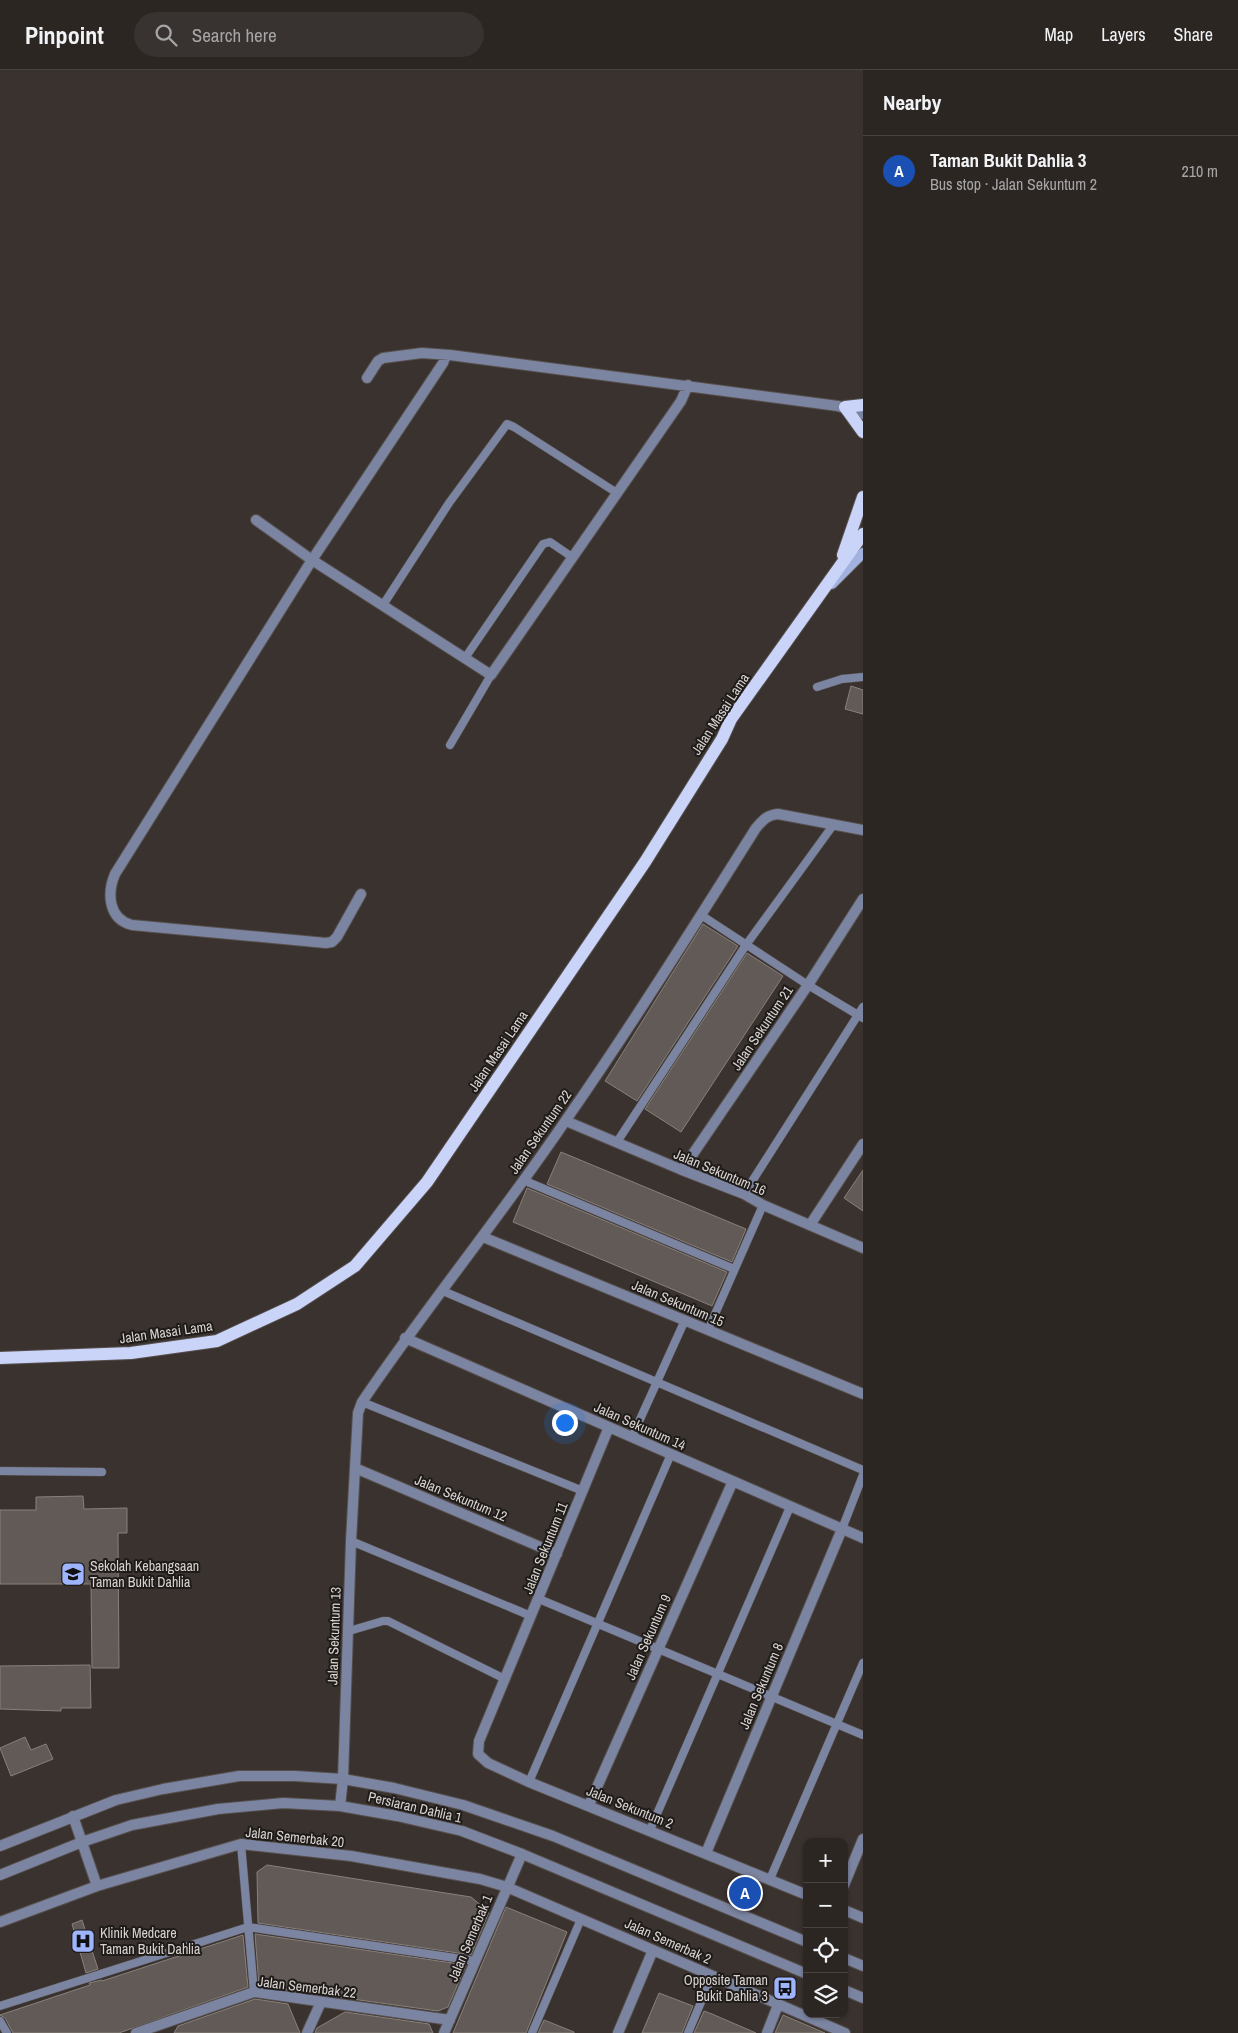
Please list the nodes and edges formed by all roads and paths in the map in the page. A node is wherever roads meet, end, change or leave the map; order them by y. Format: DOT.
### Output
graph roads {
  1 [pos="446,355"];
  2 [pos="367,378"];
  3 [pos="688,385"];
  4 [pos="863,405"];
  5 [pos="845,408"];
  6 [pos="863,414"];
  7 [pos="863,432"];
  8 [pos="617,493"];
  9 [pos="863,497"];
  10 [pos="256,520"];
  11 [pos="863,534"];
  12 [pos="863,553"];
  13 [pos="572,557"];
  14 [pos="312,560"];
  15 [pos="839,569"];
  16 [pos="820,596"];
  17 [pos="383,605"];
  18 [pos="465,658"];
  19 [pos="491,675"];
  20 [pos="863,677"];
  21 [pos="817,687"];
  22 [pos="450,745"];
  23 [pos="834,824"];
  24 [pos="863,830"];
  25 [pos="360,894"];
  26 [pos="863,899"];
  27 [pos="701,915"];
  28 [pos="746,944"];
  29 [pos="808,985"];
  30 [pos="861,1013"];
  31 [pos="566,1121"];
  32 [pos="617,1142"];
  33 [pos="863,1144"];
  34 [pos="682,1170"];
  35 [pos="523,1180"];
  36 [pos="744,1194"];
  37 [pos="763,1205"];
  38 [pos="810,1225"];
  39 [pos="484,1237"];
  40 [pos="863,1248"];
  41 [pos="734,1269"];
  42 [pos="443,1291"];
  43 [pos="685,1320"];
  44 [pos="708,1330"];
  45 [pos="406,1338"];
  46 [pos="0,1358"];
  47 [pos="657,1382"];
  48 [pos="863,1394"];
  49 [pos="362,1402"];
  50 [pos="609,1427"];
  51 [pos="632,1437"];
  52 [pos="671,1454"];
  53 [pos="355,1468"];
  54 [pos="863,1470"];
  55 [pos="0,1471"];
  56 [pos="102,1472"];
  57 [pos="863,1475"];
  58 [pos="732,1481"];
  59 [pos="583,1491"];
  60 [pos="790,1507"];
  61 [pos="842,1529"];
  62 [pos="863,1538"];
  63 [pos="351,1541"];
  64 [pos="557,1554"];
  65 [pos="539,1599"];
  66 [pos="531,1616"];
  67 [pos="598,1624"];
  68 [pos="348,1631"];
  69 [pos="658,1649"];
  70 [pos="863,1663"];
  71 [pos="717,1674"];
  72 [pos="505,1679"];
  73 [pos="771,1697"];
  74 [pos="488,1722"];
  75 [pos="836,1724"];
  76 [pos="863,1735"];
  77 [pos="343,1779"];
  78 [pos="529,1782"];
  79 [pos="588,1805"];
  80 [pos="340,1806"];
  81 [pos="73,1816"];
  82 [pos="650,1830"];
  83 [pos="863,1839"];
  84 [pos="82,1842"];
  85 [pos="241,1844"];
  86 [pos="0,1846"];
  87 [pos="706,1853"];
  88 [pos="522,1854"];
  89 [pos="0,1875"];
  90 [pos="770,1880"];
  91 [pos="845,1883"];
  92 [pos="96,1886"];
  93 [pos="507,1887"];
  94 [pos="803,1893"];
  95 [pos="848,1912"];
  96 [pos="863,1918"];
  97 [pos="581,1919"];
  98 [pos="0,1922"];
  99 [pos="248,1927"];
  100 [pos="803,1940"];
  101 [pos="653,1950"];
  102 [pos="848,1960"];
  103 [pos="475,1961"];
  104 [pos="863,1966"];
  105 [pos="805,1973"];
  106 [pos="712,1976"];
  107 [pos="254,1992"];
  108 [pos="848,1992"];
  109 [pos="863,1998"];
  110 [pos="321,2002"];
  111 [pos="778,2005"];
  112 [pos="0,2006"];
  113 [pos="450,2020"];
  114 [pos="0,2021"];
  115 [pos="170,2021"];
  116 [pos="7,2033"];
  117 [pos="136,2033"];
  118 [pos="164,2033"];
  119 [pos="307,2033"];
  120 [pos="444,2033"];
  121 [pos="532,2033"];
  122 [pos="618,2033"];
  123 [pos="688,2033"];
  124 [pos="767,2033"];
  125 [pos="845,2033"];
  1 -- 2 [label="street"];
  1 -- 3 [label="street"];
  1 -- 14 [label="street"];
  3 -- 5 [label="street"];
  3 -- 8 [label="street"];
  4 -- 5 [label="main road"];
  5 -- 6 [label="street"];
  5 -- 7 [label="main road"];
  8 -- 13 [label="street"];
  8 -- 17 [label="lane"];
  9 -- 15 [label="main road"];
  10 -- 14 [label="street"];
  11 -- 15 [label="main road, Jalan Masai Lama"];
  12 -- 16 [label="main road"];
  13 -- 18 [label="lane"];
  13 -- 19 [label="street"];
  14 -- 17 [label="street"];
  14 -- 25 [label="street"];
  15 -- 16 [label="main road, Jalan Masai Lama"];
  16 -- 46 [label="main road, Jalan Masai Lama"];
  17 -- 18 [label="street"];
  18 -- 19 [label="street"];
  19 -- 22 [label="lane"];
  20 -- 21 [label="lane"];
  23 -- 24 [label="street"];
  23 -- 27 [label="street, Jalan Sekuntum 22"];
  23 -- 28 [label="lane"];
  26 -- 29 [label="street, Jalan Sekuntum 21"];
  27 -- 28 [label="lane"];
  27 -- 31 [label="street, Jalan Sekuntum 22"];
  28 -- 29 [label="lane"];
  28 -- 32 [label="lane"];
  29 -- 30 [label="lane"];
  29 -- 34 [label="street, Jalan Sekuntum 21"];
  30 -- 36 [label="lane"];
  31 -- 32 [label="street, Jalan Sekuntum 16"];
  31 -- 35 [label="street, Jalan Sekuntum 22"];
  32 -- 34 [label="street, Jalan Sekuntum 16"];
  33 -- 38 [label="street"];
  34 -- 36 [label="street, Jalan Sekuntum 16"];
  35 -- 39 [label="street, Jalan Sekuntum 22"];
  35 -- 41 [label="lane"];
  36 -- 37 [label="street, Jalan Sekuntum 16"];
  37 -- 38 [label="street, Jalan Sekuntum 16"];
  37 -- 41 [label="lane"];
  38 -- 40 [label="street, Jalan Sekuntum 16"];
  39 -- 42 [label="street, Jalan Sekuntum 22"];
  39 -- 43 [label="street, Jalan Sekuntum 15"];
  41 -- 44 [label="lane"];
  42 -- 45 [label="street, Jalan Sekuntum 22"];
  42 -- 47 [label="lane"];
  43 -- 44 [label="street, Jalan Sekuntum 15"];
  43 -- 47 [label="lane"];
  44 -- 48 [label="street, Jalan Sekuntum 15"];
  45 -- 49 [label="street, Jalan Sekuntum 22"];
  45 -- 50 [label="street, Jalan Sekuntum 14"];
  47 -- 51 [label="lane"];
  47 -- 54 [label="lane"];
  49 -- 53 [label="street, Jalan Sekuntum 22"];
  49 -- 59 [label="lane"];
  50 -- 51 [label="street, Jalan Sekuntum 14"];
  50 -- 59 [label="street, Jalan Sekuntum 11"];
  51 -- 52 [label="street, Jalan Sekuntum 14"];
  52 -- 58 [label="street, Jalan Sekuntum 14"];
  52 -- 67 [label="lane"];
  53 -- 63 [label="street, Jalan Sekuntum 13"];
  53 -- 64 [label="street, Jalan Sekuntum 12"];
  55 -- 56 [label="lane"];
  57 -- 61 [label="lane"];
  58 -- 60 [label="street, Jalan Sekuntum 14"];
  58 -- 69 [label="street, Jalan Sekuntum 9"];
  59 -- 64 [label="street, Jalan Sekuntum 11"];
  60 -- 61 [label="street, Jalan Sekuntum 14"];
  60 -- 71 [label="lane"];
  61 -- 62 [label="street, Jalan Sekuntum 14"];
  61 -- 73 [label="street, Jalan Sekuntum 8"];
  63 -- 66 [label="lane"];
  63 -- 68 [label="street, Jalan Sekuntum 13"];
  64 -- 65 [label="street, Jalan Sekuntum 11"];
  65 -- 66 [label="street, Jalan Sekuntum 11"];
  65 -- 67 [label="lane"];
  66 -- 72 [label="street, Jalan Sekuntum 11"];
  67 -- 69 [label="lane"];
  67 -- 78 [label="lane"];
  68 -- 72 [label="lane"];
  68 -- 77 [label="street, Jalan Sekuntum 13"];
  69 -- 71 [label="lane"];
  69 -- 79 [label="street, Jalan Sekuntum 9"];
  70 -- 75 [label="lane"];
  71 -- 73 [label="lane"];
  71 -- 82 [label="lane"];
  72 -- 74 [label="street, Jalan Sekuntum 11"];
  73 -- 75 [label="lane"];
  73 -- 87 [label="street, Jalan Sekuntum 8"];
  74 -- 78 [label="street, Jalan Sekuntum 2"];
  75 -- 76 [label="lane"];
  75 -- 90 [label="lane"];
  77 -- 80 [label="street, Jalan Sekuntum 13"];
  77 -- 81 [label="street, Persiaran Dahlia 1"];
  77 -- 100 [label="street, Persiaran Dahlia 1"];
  78 -- 79 [label="street, Jalan Sekuntum 2"];
  79 -- 82 [label="street, Jalan Sekuntum 2"];
  80 -- 84 [label="street, Persiaran Dahlia 1"];
  80 -- 88 [label="street, Persiaran Dahlia 1"];
  81 -- 84 [label="street"];
  81 -- 86 [label="street, Persiaran Dahlia 1"];
  82 -- 87 [label="street, Jalan Sekuntum 2"];
  83 -- 91 [label="street"];
  84 -- 89 [label="street, Persiaran Dahlia 1"];
  84 -- 92 [label="street"];
  85 -- 92 [label="street, Jalan Semerbak 20"];
  85 -- 93 [label="street, Jalan Semerbak 20"];
  85 -- 99 [label="lane"];
  87 -- 90 [label="street, Jalan Sekuntum 2"];
  88 -- 93 [label="street, Jalan Semerbak 1"];
  88 -- 105 [label="street, Persiaran Dahlia 1"];
  90 -- 94 [label="street, Jalan Sekuntum 2"];
  92 -- 98 [label="street, Jalan Semerbak 20"];
  93 -- 97 [label="street, Jalan Semerbak 2"];
  93 -- 103 [label="street, Jalan Semerbak 1"];
  95 -- 96 [label="street"];
  97 -- 101 [label="street, Jalan Semerbak 2"];
  97 -- 121 [label="lane"];
  99 -- 103 [label="lane"];
  99 -- 107 [label="lane"];
  99 -- 112 [label="lane"];
  101 -- 106 [label="street, Jalan Semerbak 2"];
  101 -- 122 [label="street"];
  102 -- 104 [label="street"];
  103 -- 113 [label="street, Jalan Semerbak 1"];
  106 -- 111 [label="street, Jalan Semerbak 2"];
  106 -- 123 [label="lane"];
  107 -- 110 [label="street, Jalan Semerbak 22"];
  107 -- 115 [label="street, Jalan Semerbak 22"];
  108 -- 109 [label="street"];
  110 -- 113 [label="street, Jalan Semerbak 22"];
  110 -- 119 [label="street"];
  111 -- 124 [label="street"];
  111 -- 125 [label="street, Jalan Semerbak 2"];
  113 -- 120 [label="street, Jalan Semerbak 1"];
  114 -- 116 [label="lane"];
  115 -- 117 [label="street, Jalan Semerbak 22"];
  115 -- 118 [label="street"];
}
